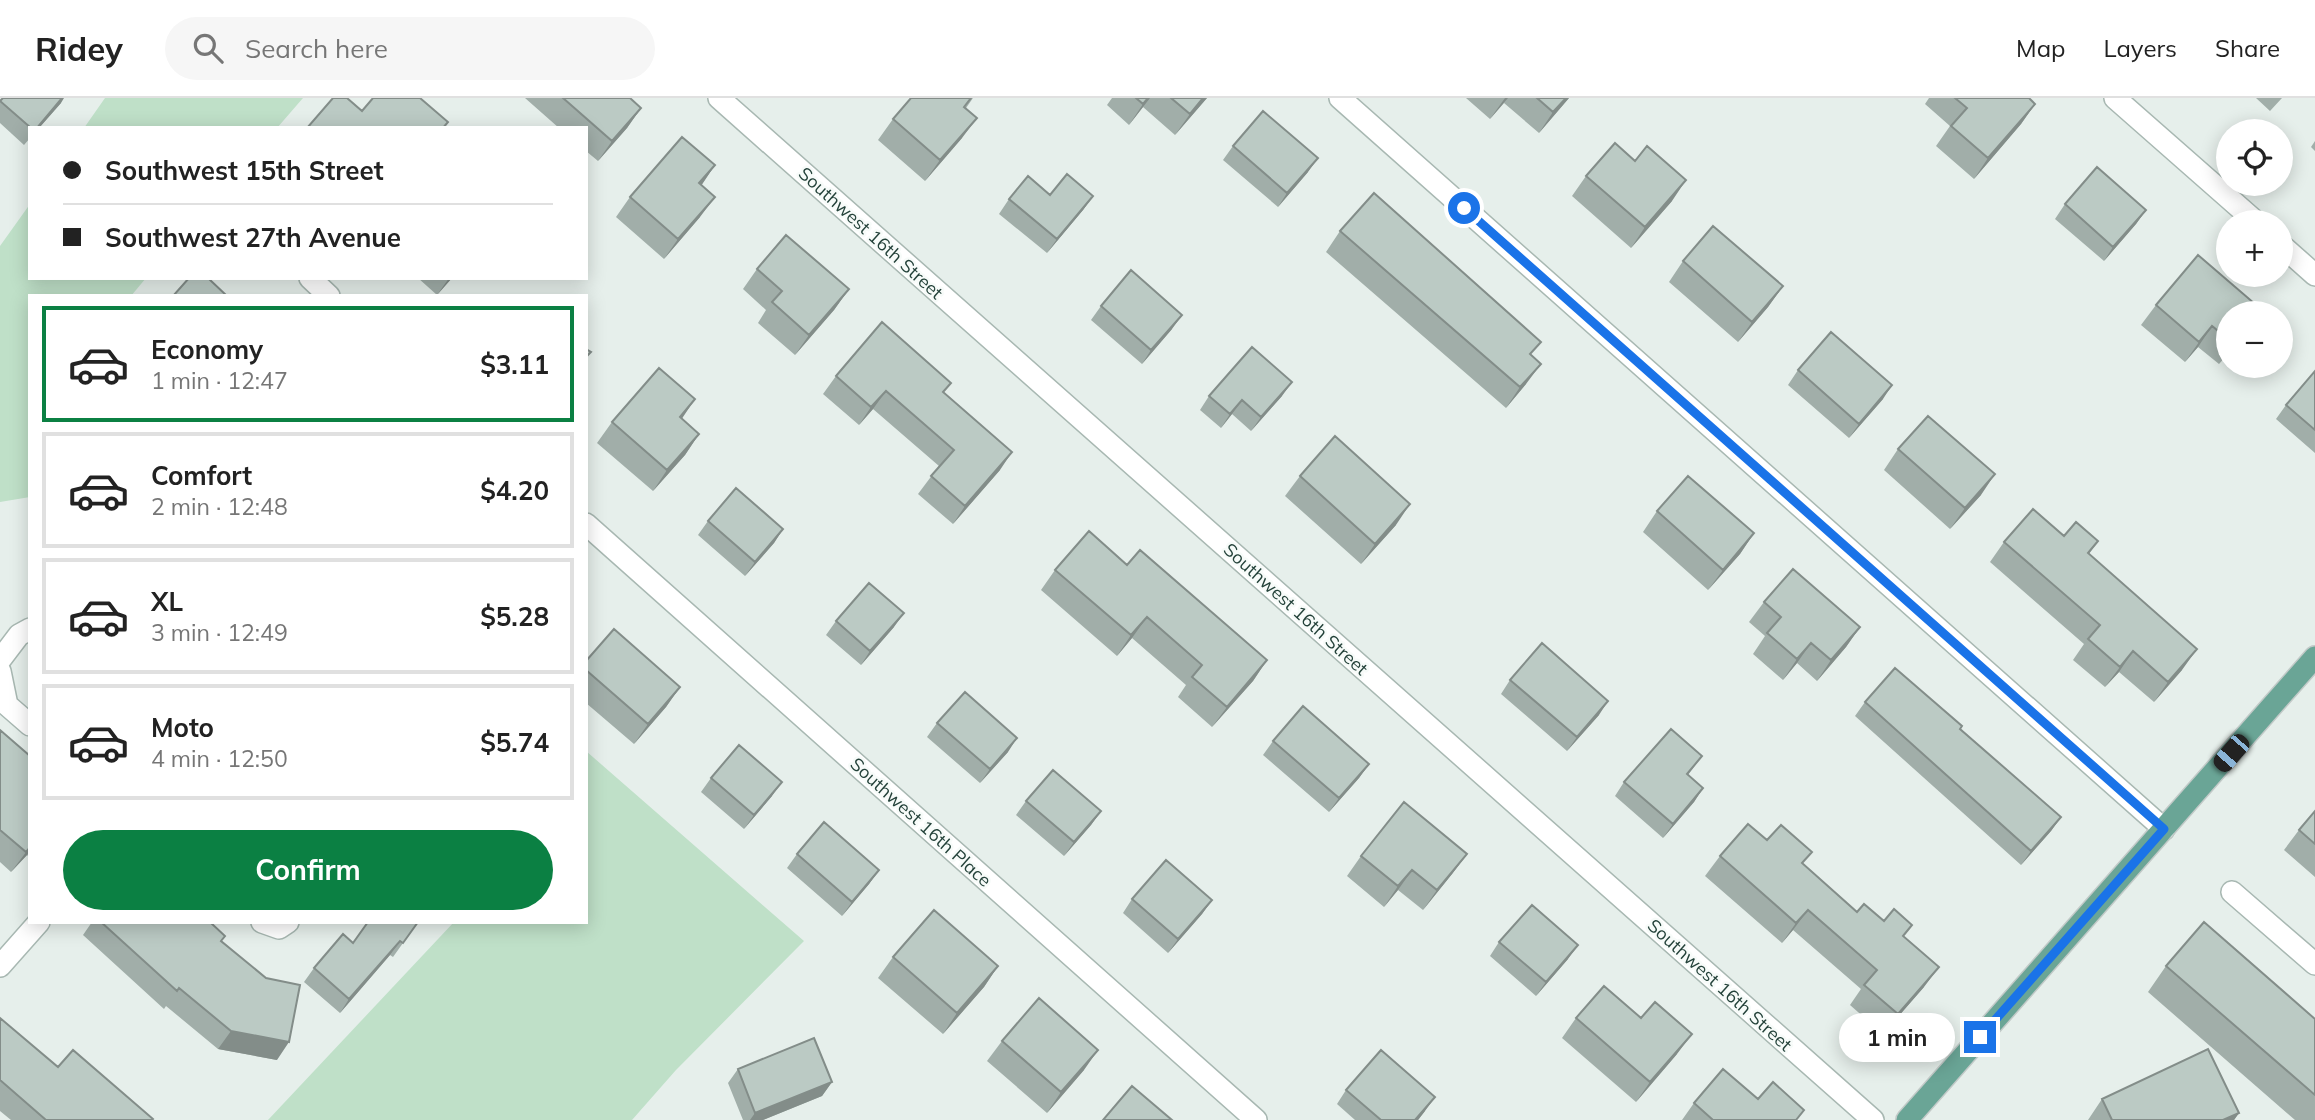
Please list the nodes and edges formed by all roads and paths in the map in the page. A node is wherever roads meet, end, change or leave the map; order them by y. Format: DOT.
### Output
graph roads {
  1 [pos="719,98"];
  2 [pos="1340,98"];
  3 [pos="2115,98"];
  4 [pos="2242,210"];
  5 [pos="2293,256"];
  6 [pos="2315,275"];
  7 [pos="312,280"];
  8 [pos="327,294"];
  9 [pos="588,526"];
  10 [pos="28,630"];
  11 [pos="2315,657"];
  12 [pos="0,660"];
  13 [pos="0,671"];
  14 [pos="28,723"];
  15 [pos="2164,829"];
  16 [pos="2232,892"];
  17 [pos="37,924"];
  18 [pos="268,924"];
  19 [pos="285,924"];
  20 [pos="2315,964"];
  21 [pos="0,966"];
  22 [pos="1255,1120"];
  23 [pos="1873,1120"];
  24 [pos="1907,1120"];
  1 -- 23 [label="street, Southwest 16th Street"];
  2 -- 15 [label="street"];
  3 -- 4 [label="street"];
  5 -- 6 [label="street"];
  7 -- 8 [label="street"];
  9 -- 22 [label="street, Southwest 16th Place"];
  10 -- 12 [label="street"];
  11 -- 15 [label="main road"];
  13 -- 14 [label="street"];
  15 -- 24 [label="main road"];
  16 -- 20 [label="street"];
  17 -- 21 [label="street"];
  18 -- 19 [label="street"];
}
